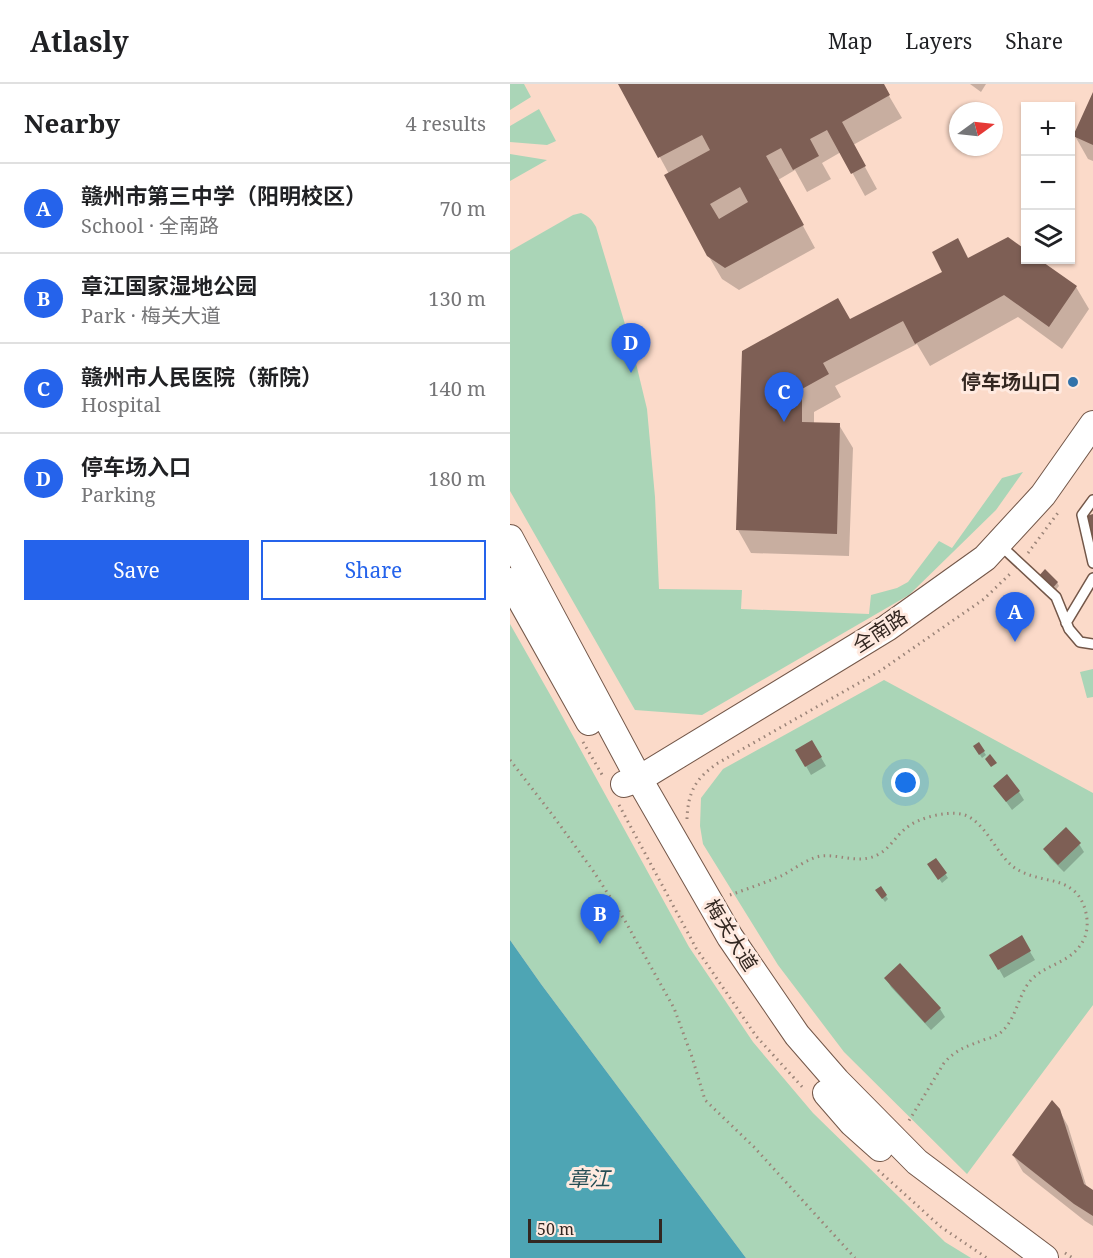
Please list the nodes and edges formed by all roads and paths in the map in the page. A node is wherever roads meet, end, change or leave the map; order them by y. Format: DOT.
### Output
graph roads {
  1 [pos="1093,424"];
  2 [pos="1093,500"];
  3 [pos="1066,501"];
  4 [pos="510,538"];
  5 [pos="998,543"];
  6 [pos="1019,563"];
  7 [pos="1093,563"];
  8 [pos="1093,578"];
  9 [pos="510,581"];
  10 [pos="1066,623"];
  11 [pos="1093,644"];
  12 [pos="510,760"];
  13 [pos="631,782"];
  14 [pos="688,823"];
  15 [pos="725,896"];
  16 [pos="905,1128"];
  17 [pos="1054,1255"];
  18 [pos="855,1258"];
  19 [pos="1023,1258"];
  20 [pos="1073,1258"];
  1 -- 5 [label="main road, 全南路"];
  2 -- 7 [label="lane"];
  3 -- 6 [label="path"];
  4 -- 13 [label="main road, 梅关大道"];
  5 -- 6 [label="lane"];
  5 -- 13 [label="main road, 全南路"];
  6 -- 10 [label="lane"];
  6 -- 14 [label="path"];
  8 -- 10 [label="lane"];
  9 -- 13 [label="main road, 梅关大道"];
  10 -- 11 [label="lane"];
  12 -- 18 [label="path"];
  13 -- 17 [label="main road, 梅关大道"];
  13 -- 19 [label="main road, 梅关大道"];
  15 -- 16 [label="path"];
  17 -- 20 [label="path"];
}
